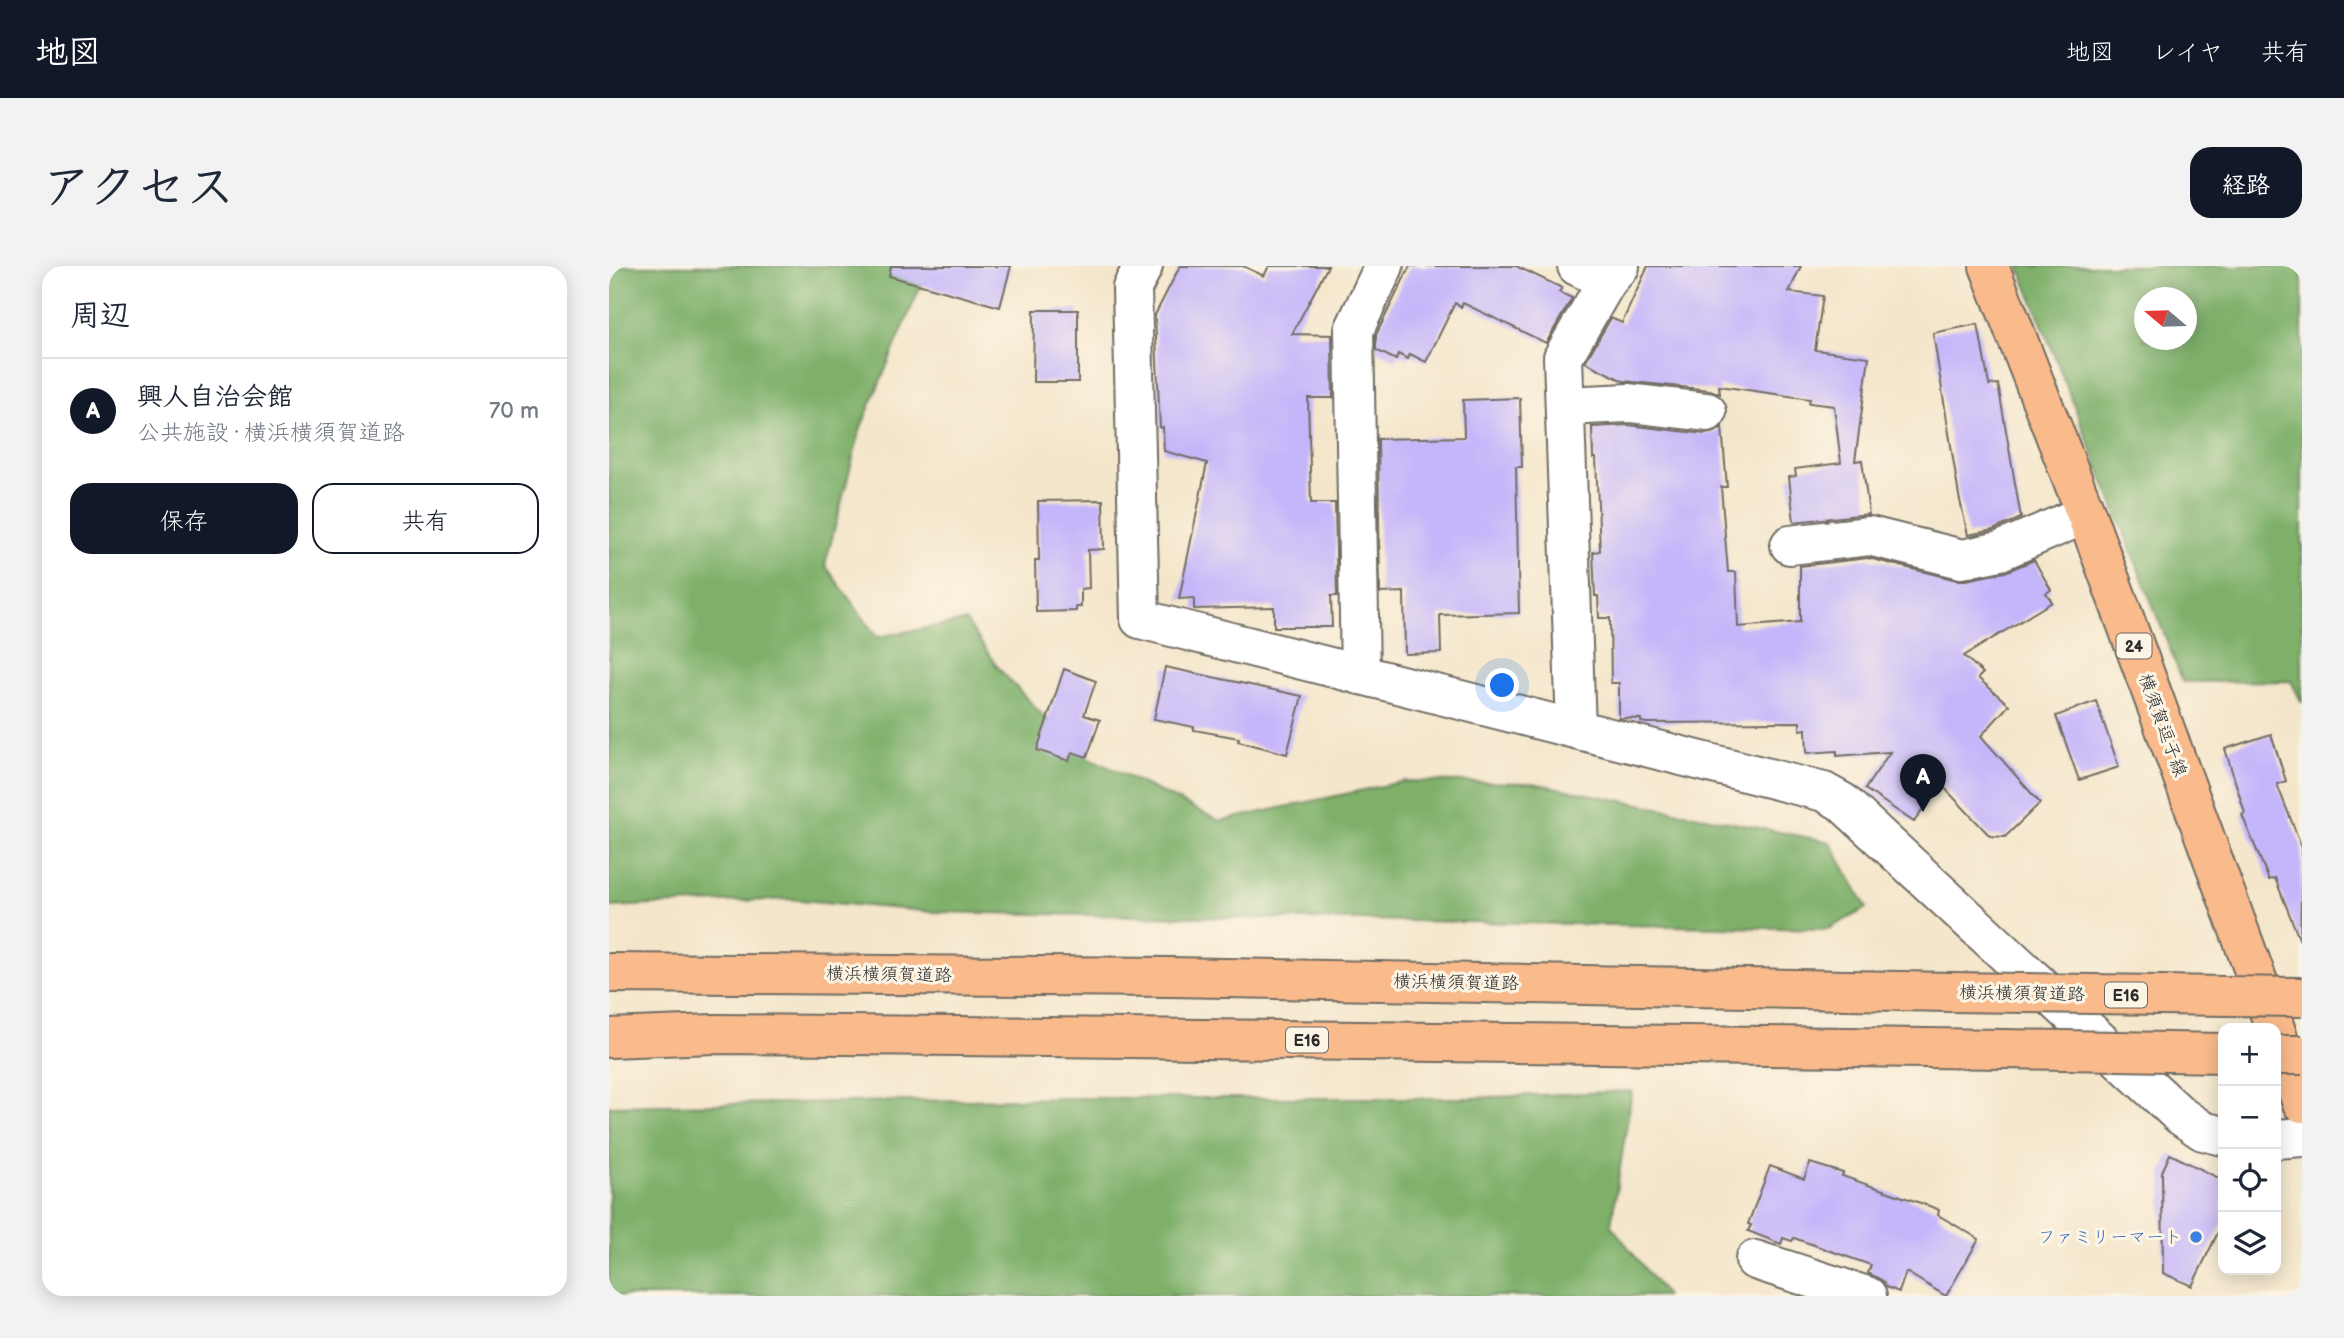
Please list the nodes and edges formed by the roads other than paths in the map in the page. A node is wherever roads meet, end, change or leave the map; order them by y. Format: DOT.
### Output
graph roads {
  1 [pos="1143,266"];
  2 [pos="1384,266"];
  3 [pos="1989,266"];
  4 [pos="1602,271"];
  5 [pos="1565,406"];
  6 [pos="1707,412"];
  7 [pos="2086,514"];
  8 [pos="1790,545"];
  9 [pos="1360,675"];
  10 [pos="1576,729"];
  11 [pos="609,973"];
  12 [pos="2302,997"];
  13 [pos="2272,1023"];
  14 [pos="609,1038"];
  15 [pos="2281,1046"];
  16 [pos="2218,1054"];
  17 [pos="2281,1055"];
  18 [pos="2302,1055"];
  19 [pos="2302,1103"];
  20 [pos="2218,1135"];
  21 [pos="2302,1137"];
  22 [pos="2281,1139"];
  23 [pos="1755,1260"];
  24 [pos="1867,1296"];
  1 -- 9 [label="street"];
  2 -- 9 [label="street"];
  3 -- 7 [label="main road, 横須賀逗子線 / 24"];
  4 -- 5 [label="street"];
  5 -- 6 [label="street"];
  5 -- 10 [label="street"];
  7 -- 8 [label="street"];
  7 -- 13 [label="main road, 横須賀逗子線 / 24"];
  9 -- 10 [label="street"];
  10 -- 20 [label="street"];
  11 -- 12 [label="main road, 横浜横須賀道路 / E16, bridge"];
  14 -- 16 [label="main road, E16, bridge"];
  15 -- 19 [label="main road, 横須賀逗子線 / 24"];
  17 -- 18 [label="main road, bridge"];
  21 -- 22 [label="street"];
  23 -- 24 [label="street"];
}
